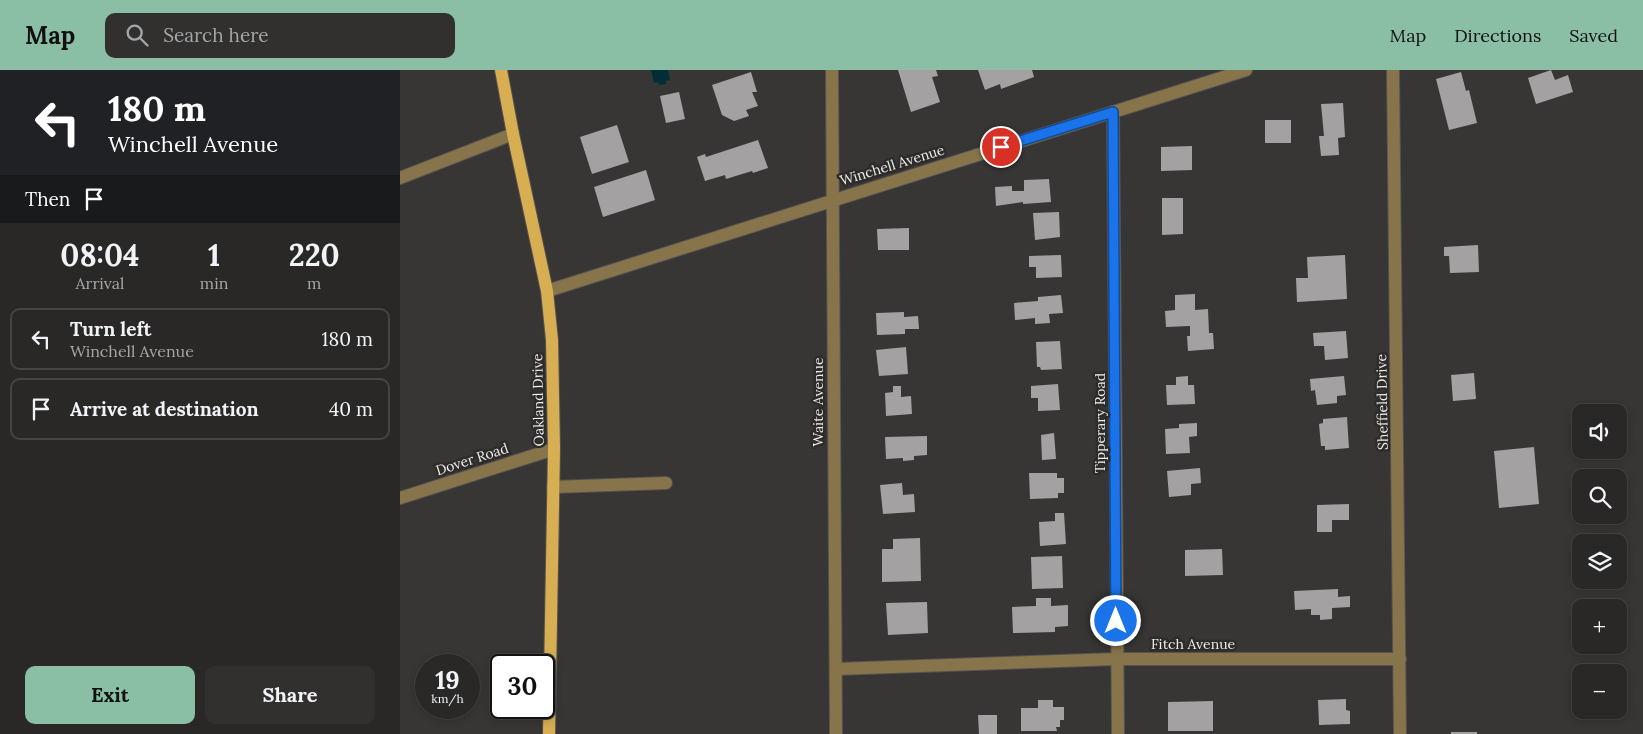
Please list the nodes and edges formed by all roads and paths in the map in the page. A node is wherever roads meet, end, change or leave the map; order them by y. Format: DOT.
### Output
graph roads {
  1 [pos="501,70"];
  2 [pos="832,70"];
  3 [pos="1246,70"];
  4 [pos="1393,70"];
  5 [pos="1113,112"];
  6 [pos="513,134"];
  7 [pos="400,178"];
  8 [pos="832,200"];
  9 [pos="546,291"];
  10 [pos="554,449"];
  11 [pos="666,483"];
  12 [pos="553,487"];
  13 [pos="400,498"];
  14 [pos="1116,659"];
  15 [pos="1400,659"];
  16 [pos="836,669"];
  17 [pos="549,734"];
  18 [pos="836,734"];
  19 [pos="1118,734"];
  20 [pos="1400,734"];
  1 -- 6 [label="main road, Oakland Drive"];
  2 -- 8 [label="street, Waite Avenue"];
  3 -- 5 [label="street, Winchell Avenue"];
  4 -- 15 [label="street, Sheffield Drive"];
  5 -- 8 [label="street, Winchell Avenue"];
  5 -- 14 [label="street, Tipperary Road"];
  6 -- 7 [label="street"];
  6 -- 9 [label="main road, Oakland Drive"];
  8 -- 9 [label="street, Winchell Avenue"];
  8 -- 16 [label="street, Waite Avenue"];
  9 -- 10 [label="main road, Oakland Drive"];
  10 -- 12 [label="main road, Oakland Drive"];
  10 -- 13 [label="street, Dover Road"];
  11 -- 12 [label="street"];
  12 -- 17 [label="main road, Oakland Drive"];
  14 -- 15 [label="street, Fitch Avenue"];
  14 -- 16 [label="street, Fitch Avenue"];
  14 -- 19 [label="street, Tipperary Road"];
  15 -- 20 [label="street, Sheffield Drive"];
  16 -- 18 [label="street, Waite Avenue"];
}
